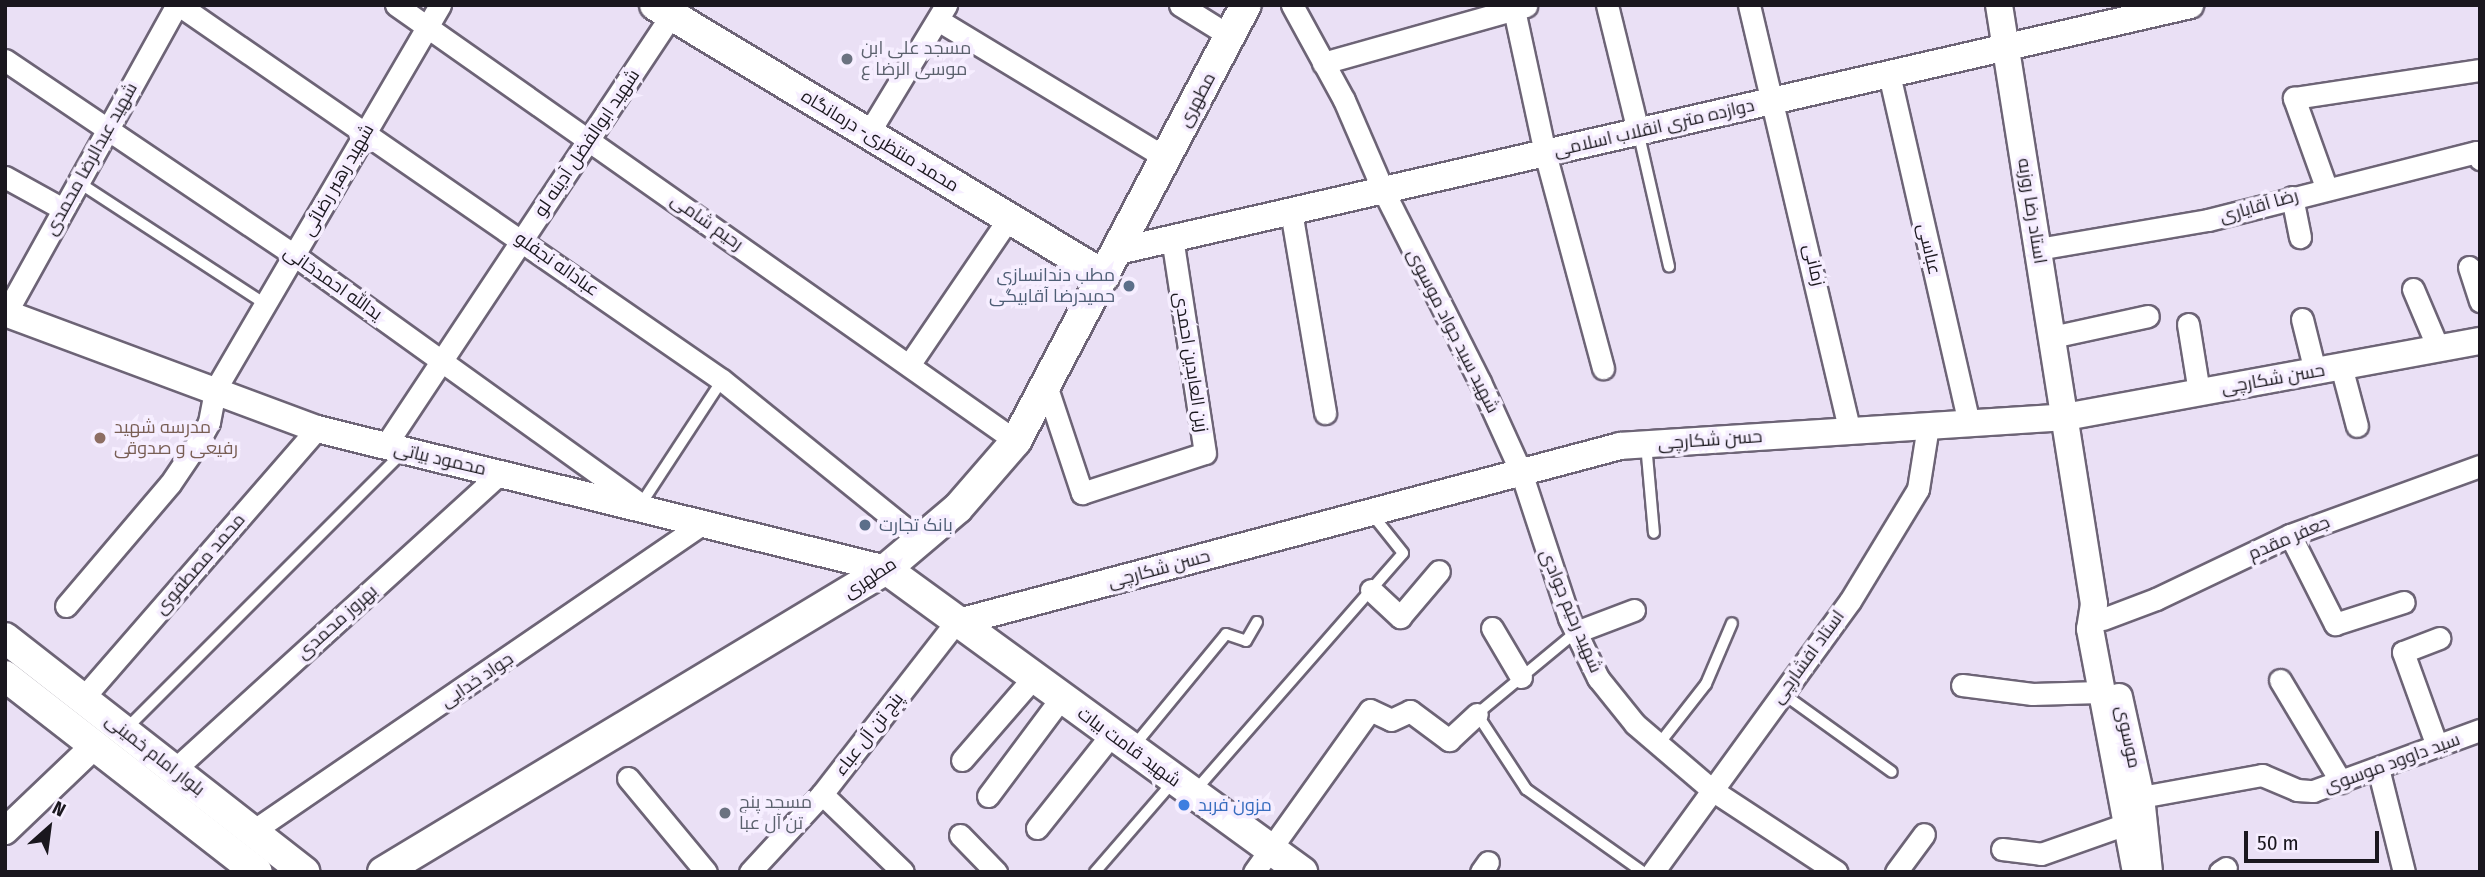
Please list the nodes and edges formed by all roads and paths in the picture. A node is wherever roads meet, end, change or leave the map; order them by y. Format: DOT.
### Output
graph roads {
  1 [pos="178,5"];
  2 [pos="396,5"];
  3 [pos="440,5"];
  4 [pos="1180,5"];
  5 [pos="1246,5"];
  6 [pos="1292,5"];
  7 [pos="1607,5"];
  8 [pos="1749,5"];
  9 [pos="1999,5"];
  10 [pos="1518,7"];
  11 [pos="2178,7"];
  12 [pos="668,9"];
  13 [pos="942,13"];
  14 [pos="428,25"];
  15 [pos="1230,36"];
  16 [pos="2006,47"];
  17 [pos="5,60"];
  18 [pos="1322,63"];
  19 [pos="2480,70"];
  20 [pos="1889,74"];
  21 [pos="1774,100"];
  22 [pos="107,130"];
  23 [pos="1638,131"];
  24 [pos="366,133"];
  25 [pos="869,134"];
  26 [pos="589,139"];
  27 [pos="1545,153"];
  28 [pos="2479,156"];
  29 [pos="1166,158"];
  30 [pos="5,177"];
  31 [pos="78,182"];
  32 [pos="2326,187"];
  33 [pos="1383,190"];
  34 [pos="2291,197"];
  35 [pos="63,209"];
  36 [pos="1292,211"];
  37 [pos="1009,218"];
  38 [pos="2300,237"];
  39 [pos="1172,238"];
  40 [pos="522,240"];
  41 [pos="2038,249"];
  42 [pos="294,255"];
  43 [pos="1111,263"];
  44 [pos="1669,266"];
  45 [pos="2469,267"];
  46 [pos="2413,289"];
  47 [pos="2480,301"];
  48 [pos="265,304"];
  49 [pos="5,313"];
  50 [pos="2148,316"];
  51 [pos="2302,319"];
  52 [pos="2188,324"];
  53 [pos="2052,337"];
  54 [pos="2480,341"];
  55 [pos="2438,348"];
  56 [pos="443,359"];
  57 [pos="909,365"];
  58 [pos="1603,368"];
  59 [pos="2328,369"];
  60 [pos="722,380"];
  61 [pos="1046,385"];
  62 [pos="215,390"];
  63 [pos="2199,393"];
  64 [pos="1325,413"];
  65 [pos="2065,417"];
  66 [pos="1969,423"];
  67 [pos="1928,426"];
  68 [pos="2357,426"];
  69 [pos="317,429"];
  70 [pos="1850,431"];
  71 [pos="1016,441"];
  72 [pos="1646,444"];
  73 [pos="394,448"];
  74 [pos="2480,466"];
  75 [pos="1521,472"];
  76 [pos="500,473"];
  77 [pos="648,509"];
  78 [pos="1371,513"];
  79 [pos="699,526"];
  80 [pos="1654,533"];
  81 [pos="2291,535"];
  82 [pos="921,541"];
  83 [pos="886,569"];
  84 [pos="1439,571"];
  85 [pos="1371,590"];
  86 [pos="2404,602"];
  87 [pos="66,606"];
  88 [pos="1634,610"];
  89 [pos="2099,612"];
  90 [pos="1257,622"];
  91 [pos="956,623"];
  92 [pos="1732,623"];
  93 [pos="1492,628"];
  94 [pos="1576,632"];
  95 [pos="5,638"];
  96 [pos="2438,638"];
  97 [pos="5,676"];
  98 [pos="1521,677"];
  99 [pos="1033,678"];
  100 [pos="2280,680"];
  101 [pos="1962,685"];
  102 [pos="2100,692"];
  103 [pos="1782,693"];
  104 [pos="83,698"];
  105 [pos="1061,698"];
  106 [pos="1477,714"];
  107 [pos="2480,730"];
  108 [pos="124,731"];
  109 [pos="1121,742"];
  110 [pos="1659,744"];
  111 [pos="94,745"];
  112 [pos="2437,746"];
  113 [pos="962,760"];
  114 [pos="2378,768"];
  115 [pos="174,770"];
  116 [pos="1892,772"];
  117 [pos="628,778"];
  118 [pos="2341,782"];
  119 [pos="1184,787"];
  120 [pos="1712,790"];
  121 [pos="822,794"];
  122 [pos="988,796"];
  123 [pos="2141,797"];
  124 [pos="2126,824"];
  125 [pos="1037,828"];
  126 [pos="5,831"];
  127 [pos="253,831"];
  128 [pos="1924,834"];
  129 [pos="960,835"];
  130 [pos="2002,849"];
  131 [pos="1262,860"];
  132 [pos="257,872"];
  133 [pos="305,872"];
  134 [pos="383,872"];
  135 [pos="706,872"];
  136 [pos="750,872"];
  137 [pos="903,872"];
  138 [pos="996,872"];
  139 [pos="1095,872"];
  140 [pos="1302,872"];
  141 [pos="1643,872"];
  142 [pos="1653,872"];
  143 [pos="1837,872"];
  144 [pos="1896,872"];
  145 [pos="2136,872"];
  146 [pos="2149,872"];
  147 [pos="2404,872"];
  1 -- 22 [label="street, شهید عبدالرضا محمدی"];
  1 -- 24 [label="street, عباداله نجفلو"];
  2 -- 14 [label="street, رحیم شامی"];
  3 -- 14 [label="street, شهید رهبر رضائی"];
  4 -- 15 [label="street"];
  5 -- 15 [label="main road, مطهری"];
  6 -- 18 [label="street, شهید سید جواد موسوی"];
  7 -- 23 [label="street"];
  8 -- 21 [label="street, زمانی"];
  9 -- 16 [label="street, استاد رضا روزبه"];
  10 -- 18 [label="street"];
  10 -- 27 [label="street"];
  11 -- 16 [label="street, دوازده متری انقلاب اسلامی"];
  12 -- 25 [label="main road, محمد منتظری- درمانگاه"];
  12 -- 26 [label="street, شهید ابوالفضل آدینه لو"];
  13 -- 25 [label="street"];
  13 -- 29 [label="street"];
  14 -- 24 [label="street, شهید رهبر رضائی"];
  14 -- 26 [label="street, رحیم شامی"];
  15 -- 29 [label="main road, مطهری"];
  16 -- 20 [label="street, دوازده متری انقلاب اسلامی"];
  16 -- 41 [label="street, استاد رضا روزبه"];
  17 -- 22 [label="street, یدالله احمدخانی"];
  18 -- 33 [label="street, شهید سید جواد موسوی"];
  19 -- 32 [label="street"];
  20 -- 21 [label="street, دوازده متری انقلاب اسلامی"];
  20 -- 66 [label="street, عباسی"];
  21 -- 23 [label="street, دوازده متری انقلاب اسلامی"];
  21 -- 70 [label="street, زمانی"];
  22 -- 31 [label="street, شهید عبدالرضا محمدی"];
  22 -- 42 [label="street, یدالله احمدخانی"];
  23 -- 27 [label="street, دوازده متری انقلاب اسلامی"];
  23 -- 44 [label="lane"];
  24 -- 40 [label="street, عباداله نجفلو"];
  24 -- 42 [label="street, شهید رهبر رضائی"];
  25 -- 37 [label="main road, محمد منتظری- درمانگاه"];
  26 -- 40 [label="street, شهید ابوالفضل آدینه لو"];
  26 -- 57 [label="street, رحیم شامی"];
  27 -- 33 [label="street, دوازده متری انقلاب اسلامی"];
  27 -- 58 [label="street"];
  28 -- 32 [label="street, رضا آقایاری"];
  29 -- 43 [label="main road, مطهری"];
  30 -- 35 [label="street"];
  31 -- 35 [label="street, شهید عبدالرضا محمدی"];
  31 -- 48 [label="lane"];
  32 -- 34 [label="street, رضا آقایاری"];
  33 -- 36 [label="street, دوازده متری انقلاب اسلامی"];
  33 -- 75 [label="street, شهید سید جواد موسوی"];
  34 -- 38 [label="street"];
  34 -- 41 [label="street, رضا آقایاری"];
  35 -- 49 [label="street, شهید عبدالرضا محمدی"];
  36 -- 39 [label="street, دوازده متری انقلاب اسلامی"];
  36 -- 64 [label="street"];
  37 -- 43 [label="main road, محمد منتظری- درمانگاه"];
  37 -- 57 [label="street"];
  39 -- 43 [label="street, دوازده متری انقلاب اسلامی"];
  39 -- 61 [label="street, زین العابدین احمدی"];
  40 -- 56 [label="street, شهید ابوالفضل آدینه لو"];
  40 -- 60 [label="street, عباداله نجفلو"];
  41 -- 53 [label="street, استاد رضا روزبه"];
  42 -- 48 [label="street, شهید رهبر رضائی"];
  42 -- 56 [label="street, یدالله احمدخانی"];
  43 -- 61 [label="main road, مطهری"];
  45 -- 47 [label="street"];
  46 -- 55 [label="street"];
  48 -- 62 [label="street, شهید رهبر رضائی"];
  49 -- 62 [label="street, محمود بیاتی"];
  50 -- 53 [label="street"];
  51 -- 59 [label="street"];
  52 -- 63 [label="street"];
  53 -- 65 [label="street, استاد رضا روزبه"];
  54 -- 55 [label="street, حسن شکارچی"];
  55 -- 59 [label="street, حسن شکارچی"];
  56 -- 73 [label="street, شهید ابوالفضل آدینه لو"];
  56 -- 77 [label="street, یدالله احمدخانی"];
  57 -- 71 [label="street, رحیم شامی"];
  59 -- 63 [label="street, حسن شکارچی"];
  59 -- 68 [label="street"];
  60 -- 77 [label="lane"];
  60 -- 82 [label="street, عباداله نجفلو"];
  61 -- 71 [label="main road, مطهری"];
  62 -- 69 [label="street, محمود بیاتی"];
  62 -- 87 [label="street"];
  63 -- 65 [label="street, حسن شکارچی"];
  65 -- 66 [label="street, حسن شکارچی"];
  65 -- 89 [label="street, موسوی"];
  66 -- 67 [label="street, حسن شکارچی"];
  67 -- 70 [label="street, حسن شکارچی"];
  67 -- 103 [label="street, استاد افشارچی"];
  69 -- 73 [label="street, محمود بیاتی"];
  69 -- 104 [label="street, محمد مصطفوی"];
  70 -- 72 [label="street, حسن شکارچی"];
  71 -- 82 [label="main road, مطهری"];
  72 -- 75 [label="street, حسن شکارچی"];
  72 -- 80 [label="lane"];
  73 -- 76 [label="street, محمود بیاتی"];
  73 -- 108 [label="lane"];
  74 -- 81 [label="street, جعفر مقدم"];
  75 -- 78 [label="street, حسن شکارچی"];
  75 -- 94 [label="street, شهید رحیم جوادی"];
  76 -- 77 [label="street, محمود بیاتی"];
  76 -- 115 [label="street, بهروز محمدی"];
  77 -- 79 [label="street, محمود بیاتی"];
  78 -- 85 [label="lane"];
  78 -- 91 [label="street, حسن شکارچی"];
  79 -- 83 [label="street, محمود بیاتی"];
  79 -- 127 [label="street, جواد خدایی"];
  81 -- 86 [label="street"];
  81 -- 89 [label="street, جعفر مقدم"];
  82 -- 83 [label="main road, مطهری"];
  83 -- 91 [label="main road, شهید قامت بیات"];
  83 -- 134 [label="main road, مطهری"];
  84 -- 85 [label="street"];
  85 -- 119 [label="lane"];
  88 -- 94 [label="street"];
  89 -- 102 [label="street, موسوی"];
  89 -- 123 [label="street, موسوی"];
  90 -- 109 [label="lane"];
  91 -- 99 [label="main road, شهید قامت بیات"];
  91 -- 121 [label="street, پنج تن آل عباء"];
  92 -- 110 [label="lane"];
  93 -- 98 [label="street"];
  94 -- 98 [label="lane"];
  94 -- 110 [label="street, شهید رحیم جوادی"];
  95 -- 104 [label="main road, بلوار امام خمینی"];
  96 -- 112 [label="street"];
  97 -- 111 [label="main road, بلوار امام خمینی"];
  98 -- 106 [label="lane"];
  99 -- 105 [label="main road, شهید قامت بیات"];
  99 -- 113 [label="street"];
  100 -- 118 [label="street"];
  101 -- 102 [label="street"];
  102 -- 124 [label="street, موسوی"];
  103 -- 116 [label="lane"];
  103 -- 120 [label="street, استاد افشارچی"];
  104 -- 108 [label="main road, بلوار امام خمینی"];
  105 -- 109 [label="main road, شهید قامت بیات"];
  105 -- 122 [label="street"];
  106 -- 131 [label="street"];
  106 -- 141 [label="lane"];
  107 -- 112 [label="street, سید داوود موسوی"];
  108 -- 115 [label="main road, بلوار امام خمینی"];
  109 -- 119 [label="main road, شهید قامت بیات"];
  109 -- 125 [label="street"];
  110 -- 120 [label="street, شهید رحیم جوادی"];
  111 -- 126 [label="street"];
  111 -- 132 [label="main road, بلوار امام خمینی"];
  112 -- 114 [label="street, سید داوود موسوی"];
  114 -- 118 [label="street, سید داوود موسوی"];
  114 -- 147 [label="street"];
  115 -- 127 [label="main road, بلوار امام خمینی"];
  117 -- 135 [label="street"];
  118 -- 123 [label="street, سید داوود موسوی"];
  119 -- 131 [label="main road, شهید قامت بیات"];
  119 -- 139 [label="lane"];
  120 -- 142 [label="street, استاد افشارچی"];
  120 -- 143 [label="street, شهید رحیم جوادی"];
  121 -- 136 [label="street, پنج تن آل عباء"];
  121 -- 137 [label="street"];
  123 -- 146 [label="street, موسوی"];
  124 -- 130 [label="street"];
  124 -- 145 [label="street, موسوی"];
  127 -- 133 [label="main road, بلوار امام خمینی"];
  128 -- 144 [label="street"];
  129 -- 138 [label="street"];
  131 -- 140 [label="main road, شهید قامت بیات"];
}
